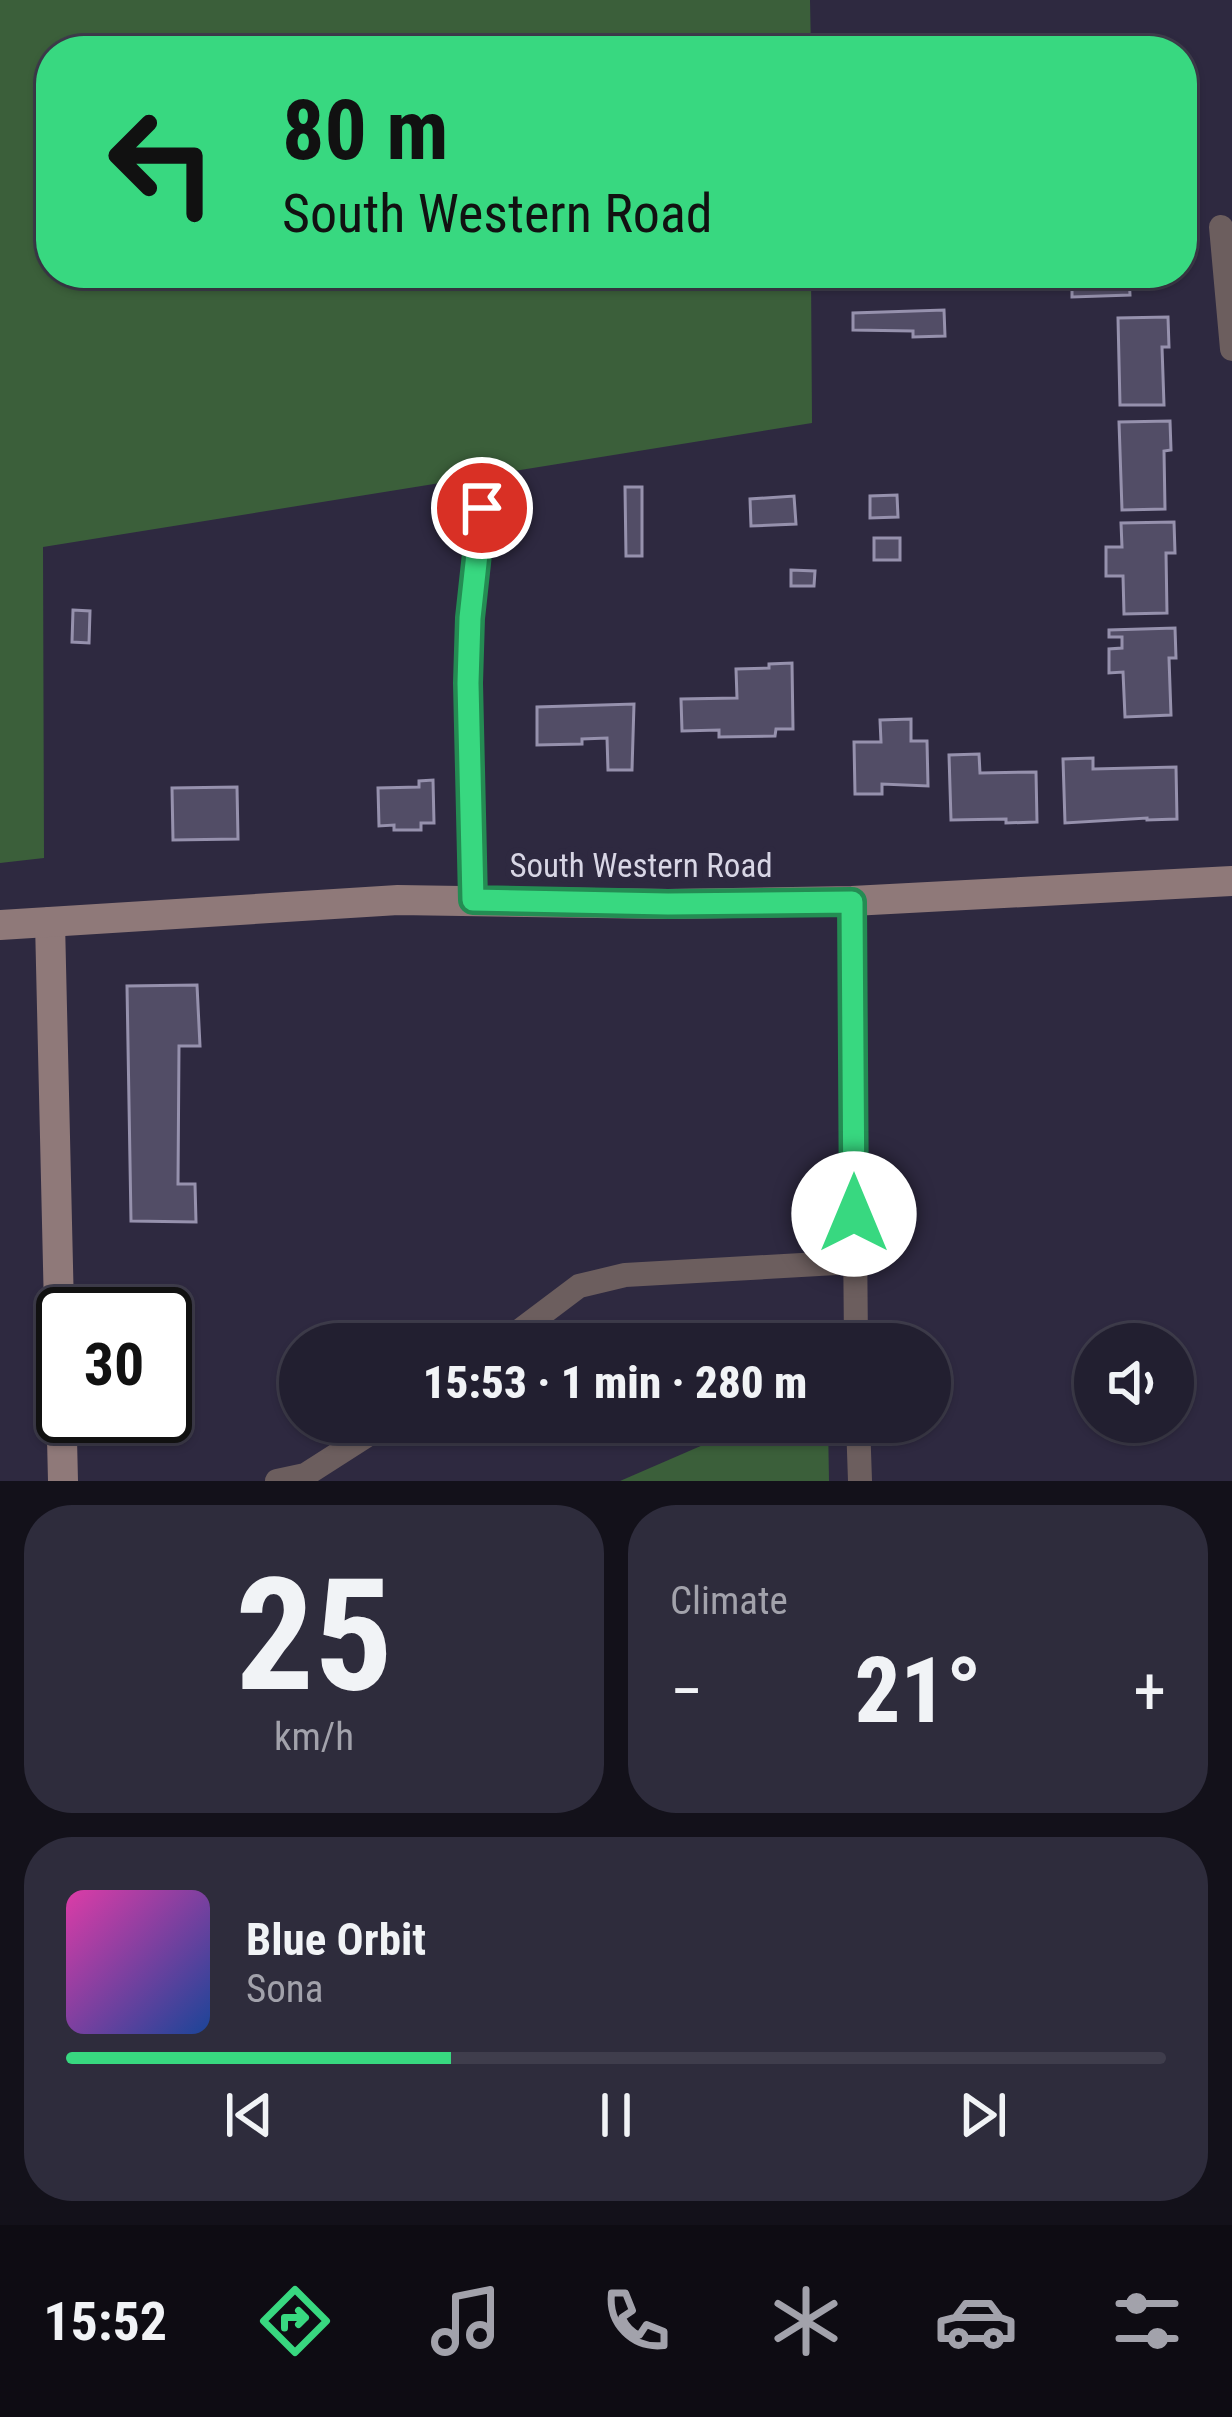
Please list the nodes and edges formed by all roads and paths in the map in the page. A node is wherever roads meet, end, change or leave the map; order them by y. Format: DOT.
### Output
graph roads {
  1 [pos="1221,227"];
  2 [pos="1232,349"];
  3 [pos="482,508"];
  4 [pos="1232,881"];
  5 [pos="473,900"];
  6 [pos="852,902"];
  7 [pos="50,922"];
  8 [pos="0,925"];
  9 [pos="854,1262"];
  10 [pos="530,1323"];
  11 [pos="855,1323"];
  12 [pos="354,1443"];
  13 [pos="859,1443"];
  14 [pos="63,1481"];
  15 [pos="277,1481"];
  16 [pos="860,1481"];
  1 -- 2 [label="street"];
  3 -- 5 [label="lane"];
  4 -- 6 [label="main road, South Western Road"];
  5 -- 6 [label="main road, South Western Road"];
  5 -- 7 [label="main road, South Western Road"];
  6 -- 9 [label="street"];
  7 -- 8 [label="main road, South Western Road"];
  7 -- 14 [label="main road"];
  9 -- 10 [label="street"];
  9 -- 11 [label="street"];
  12 -- 15 [label="street"];
  13 -- 16 [label="street"];
}
